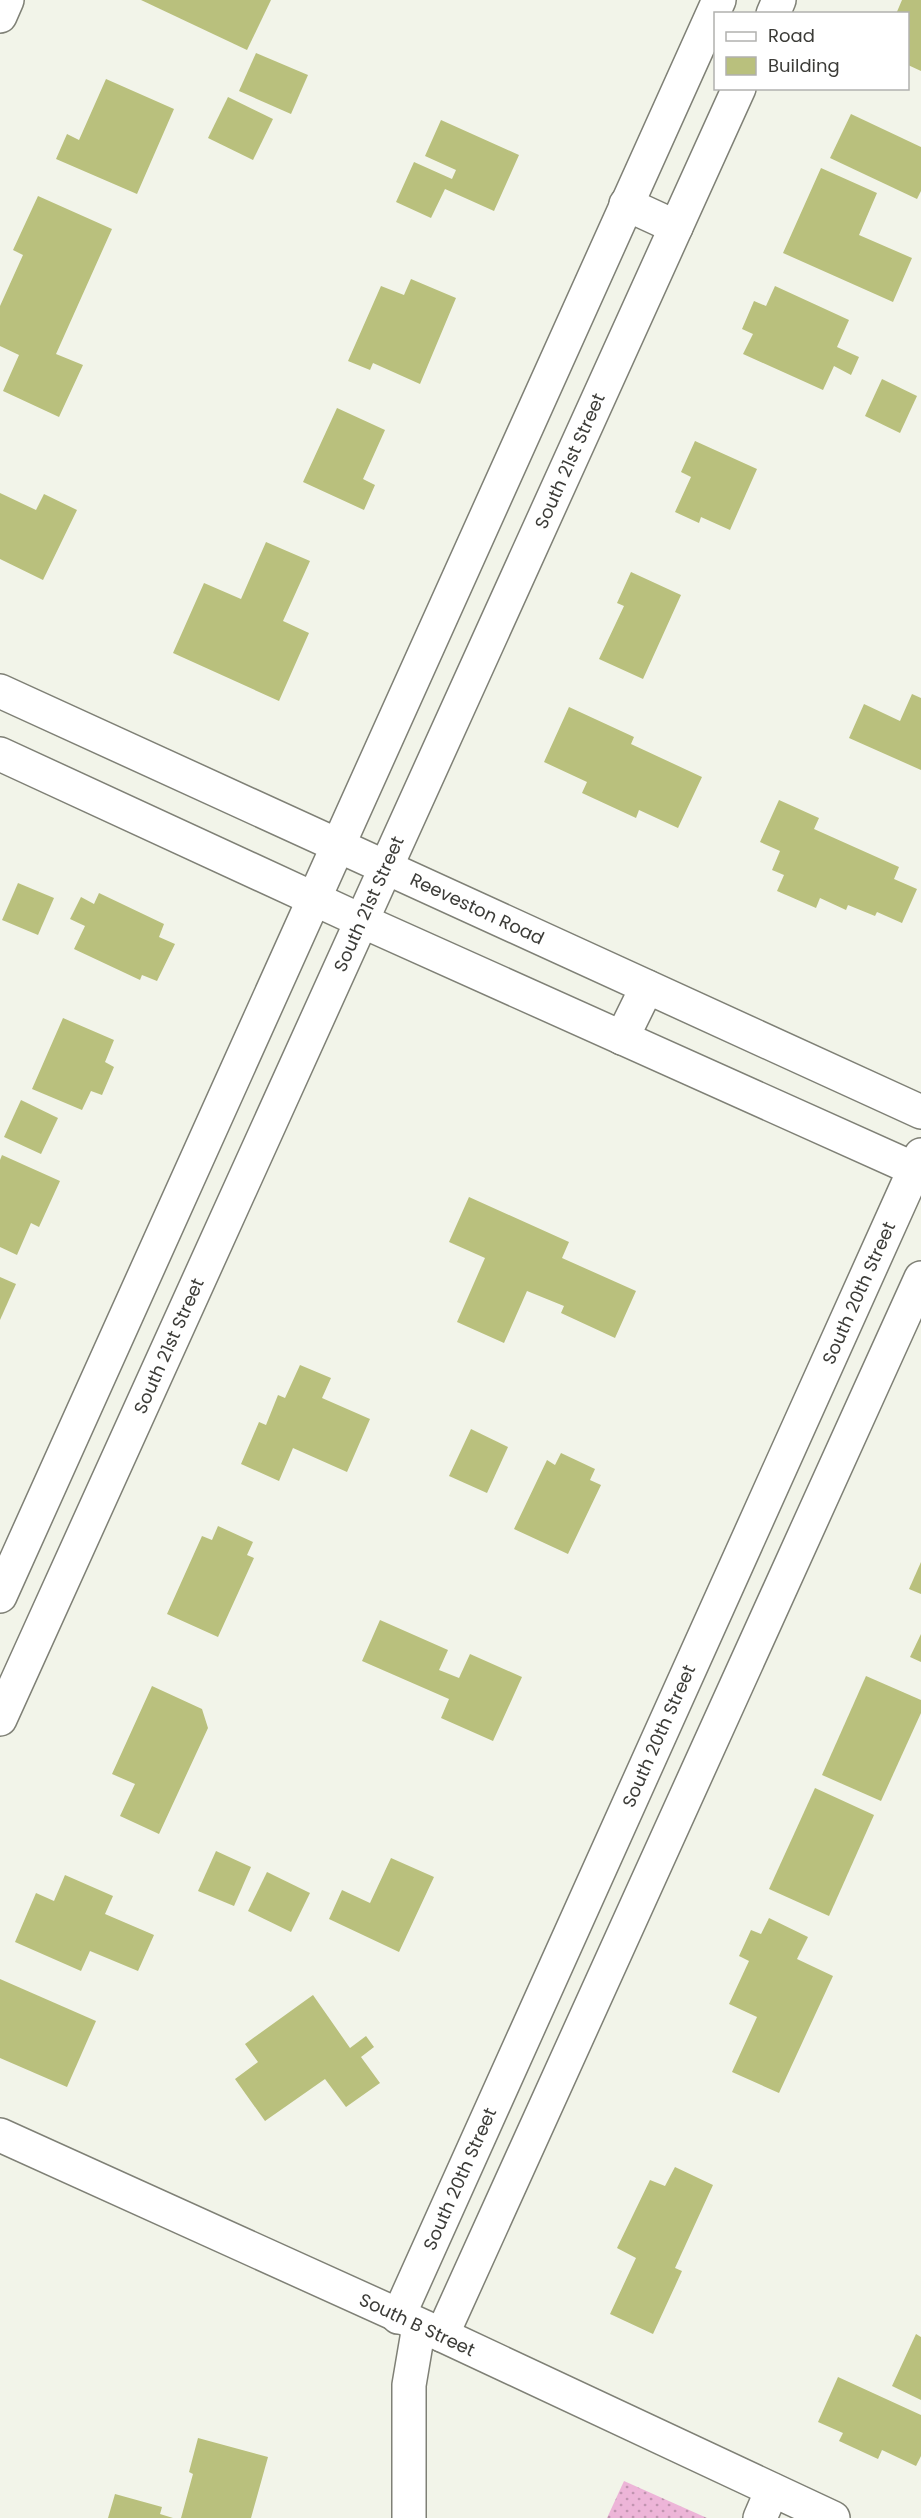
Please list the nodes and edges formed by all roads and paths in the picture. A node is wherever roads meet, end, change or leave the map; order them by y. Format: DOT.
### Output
graph roads {
  1 [pos="7,0"];
  2 [pos="718,0"];
  3 [pos="0,16"];
  4 [pos="738,90"];
  5 [pos="626,204"];
  6 [pos="676,226"];
  7 [pos="0,691"];
  8 [pos="0,754"];
  9 [pos="338,846"];
  10 [pos="386,868"];
  11 [pos="314,899"];
  12 [pos="362,921"];
  13 [pos="647,987"];
  14 [pos="622,1038"];
  15 [pos="921,1112"];
  16 [pos="919,1165"];
  17 [pos="921,1278"];
  18 [pos="60,1463"];
  19 [pos="106,1484"];
  20 [pos="0,1596"];
  21 [pos="0,1719"];
  22 [pos="641,1776"];
  23 [pos="687,1794"];
  24 [pos="0,2135"];
  25 [pos="420,2326"];
  26 [pos="766,2504"];
  27 [pos="408,2518"];
  28 [pos="833,2518"];
  1 -- 3 [label="street"];
  2 -- 5 [label="street"];
  4 -- 6 [label="street, South 21st Street"];
  5 -- 6 [label="street"];
  5 -- 9 [label="street"];
  6 -- 10 [label="street, South 21st Street"];
  7 -- 9 [label="street, Reeveston Road"];
  8 -- 11 [label="street"];
  9 -- 10 [label="street, Reeveston Road"];
  9 -- 11 [label="street"];
  10 -- 12 [label="street, South 21st Street"];
  10 -- 13 [label="street, Reeveston Road"];
  11 -- 12 [label="street"];
  11 -- 18 [label="street"];
  12 -- 14 [label="street"];
  12 -- 19 [label="street, South 21st Street"];
  13 -- 14 [label="street"];
  13 -- 15 [label="street, Reeveston Road"];
  14 -- 16 [label="street"];
  16 -- 22 [label="street, South 20th Street"];
  17 -- 23 [label="street, South 20th Street"];
  18 -- 19 [label="street"];
  18 -- 20 [label="street"];
  19 -- 21 [label="street, South 21st Street"];
  22 -- 23 [label="street"];
  22 -- 25 [label="street, South 20th Street"];
  23 -- 25 [label="street, South 20th Street"];
  24 -- 25 [label="street, South B Street"];
  25 -- 26 [label="street, South B Street"];
  25 -- 27 [label="street, South 20th Street"];
  26 -- 28 [label="street, South B Street"];
}
